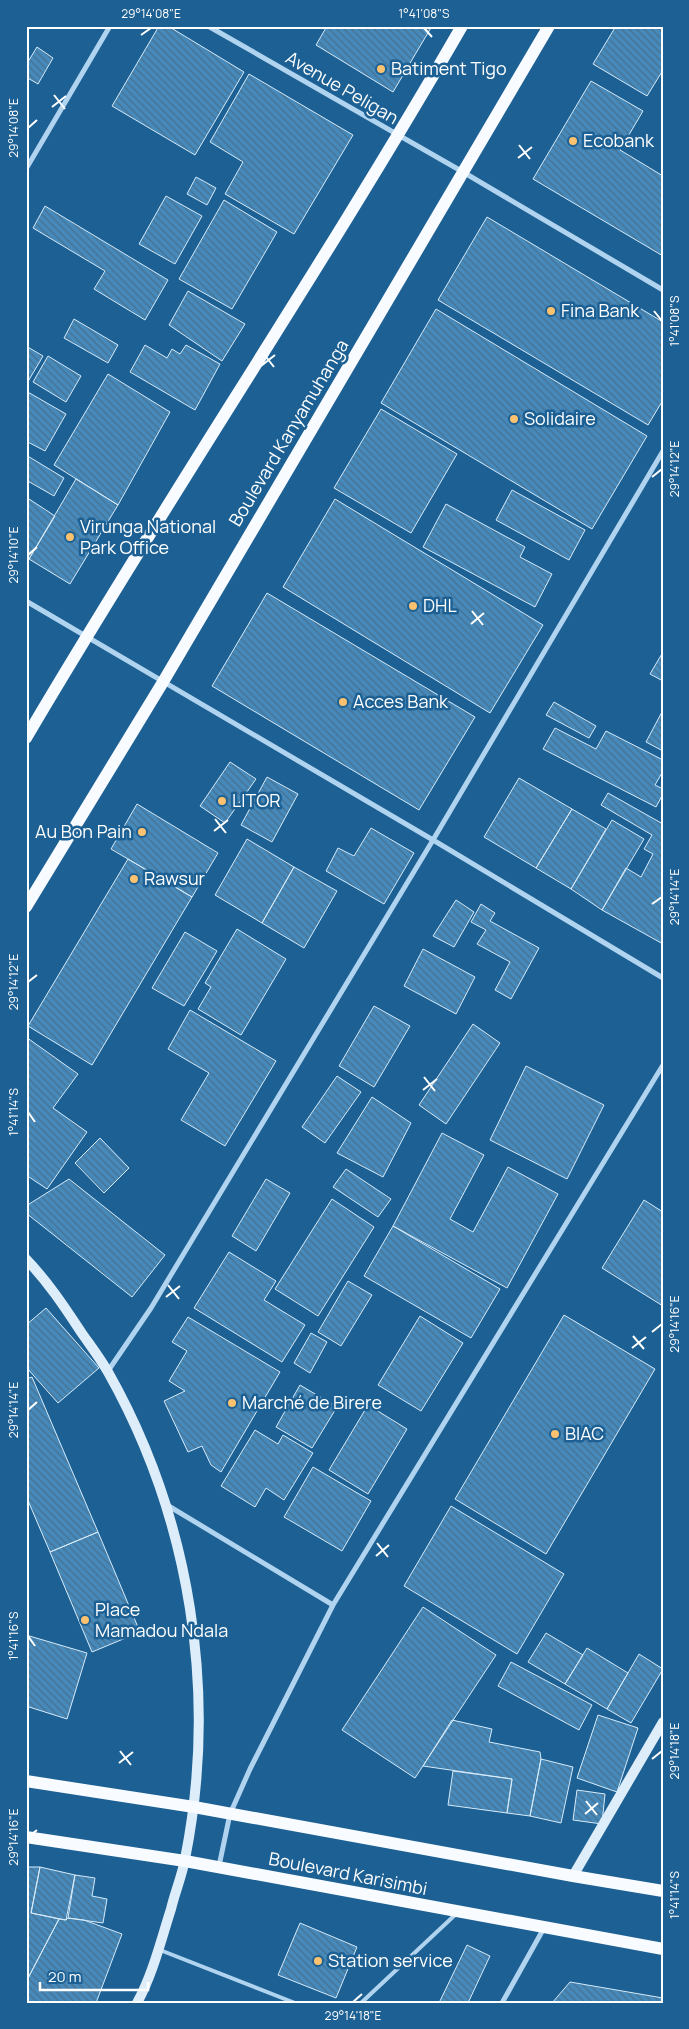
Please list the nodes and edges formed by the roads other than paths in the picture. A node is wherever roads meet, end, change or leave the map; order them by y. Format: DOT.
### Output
graph roads {
  1 [pos="110,26"];
  2 [pos="208,26"];
  3 [pos="462,26"];
  4 [pos="549,26"];
  5 [pos="399,136"];
  6 [pos="26,169"];
  7 [pos="463,172"];
  8 [pos="663,290"];
  9 [pos="663,451"];
  10 [pos="26,601"];
  11 [pos="86,636"];
  12 [pos="163,682"];
  13 [pos="26,738"];
  14 [pos="433,840"];
  15 [pos="26,907"];
  16 [pos="663,978"];
  17 [pos="663,1064"];
  18 [pos="26,1259"];
  19 [pos="108,1371"];
  20 [pos="167,1505"];
  21 [pos="333,1604"];
  22 [pos="663,1722"];
  23 [pos="26,1781"];
  24 [pos="194,1807"];
  25 [pos="230,1814"];
  26 [pos="26,1837"];
  27 [pos="185,1861"];
  28 [pos="218,1868"];
  29 [pos="573,1876"];
  30 [pos="663,1891"];
  31 [pos="458,1912"];
  32 [pos="544,1928"];
  33 [pos="158,1949"];
  34 [pos="663,1949"];
  35 [pos="137,2003"];
  36 [pos="295,2003"];
  37 [pos="361,2003"];
  38 [pos="502,2003"];
  1 -- 6 [label="street"];
  2 -- 5 [label="street, Avenue Peligan"];
  3 -- 5 [label="main road"];
  4 -- 7 [label="main road, Boulevard Kanyamuhanga"];
  5 -- 7 [label="street, Avenue Peligan"];
  5 -- 11 [label="main road"];
  7 -- 8 [label="street, Avenue Peligan"];
  7 -- 12 [label="main road, Boulevard Kanyamuhanga"];
  9 -- 14 [label="street"];
  10 -- 11 [label="street"];
  11 -- 12 [label="street"];
  11 -- 13 [label="main road"];
  12 -- 14 [label="street"];
  12 -- 15 [label="main road, Boulevard Kanyamuhanga"];
  14 -- 16 [label="street"];
  14 -- 19 [label="street"];
  17 -- 21 [label="street"];
  18 -- 19 [label="street"];
  19 -- 20 [label="street"];
  20 -- 21 [label="street"];
  20 -- 24 [label="street"];
  21 -- 25 [label="street"];
  22 -- 29 [label="street"];
  23 -- 24 [label="main road"];
  24 -- 25 [label="main road"];
  24 -- 27 [label="street"];
  25 -- 28 [label="street"];
  25 -- 29 [label="main road"];
  26 -- 27 [label="main road, Boulevard Karisimbi"];
  27 -- 28 [label="main road, Boulevard Karisimbi"];
  27 -- 33 [label="street"];
  28 -- 31 [label="main road, Boulevard Karisimbi"];
  29 -- 30 [label="main road"];
  31 -- 32 [label="main road, Boulevard Karisimbi"];
  31 -- 37 [label="lane"];
  32 -- 34 [label="main road, Boulevard Karisimbi"];
  32 -- 38 [label="street"];
  33 -- 35 [label="street"];
  33 -- 36 [label="lane"];
}
